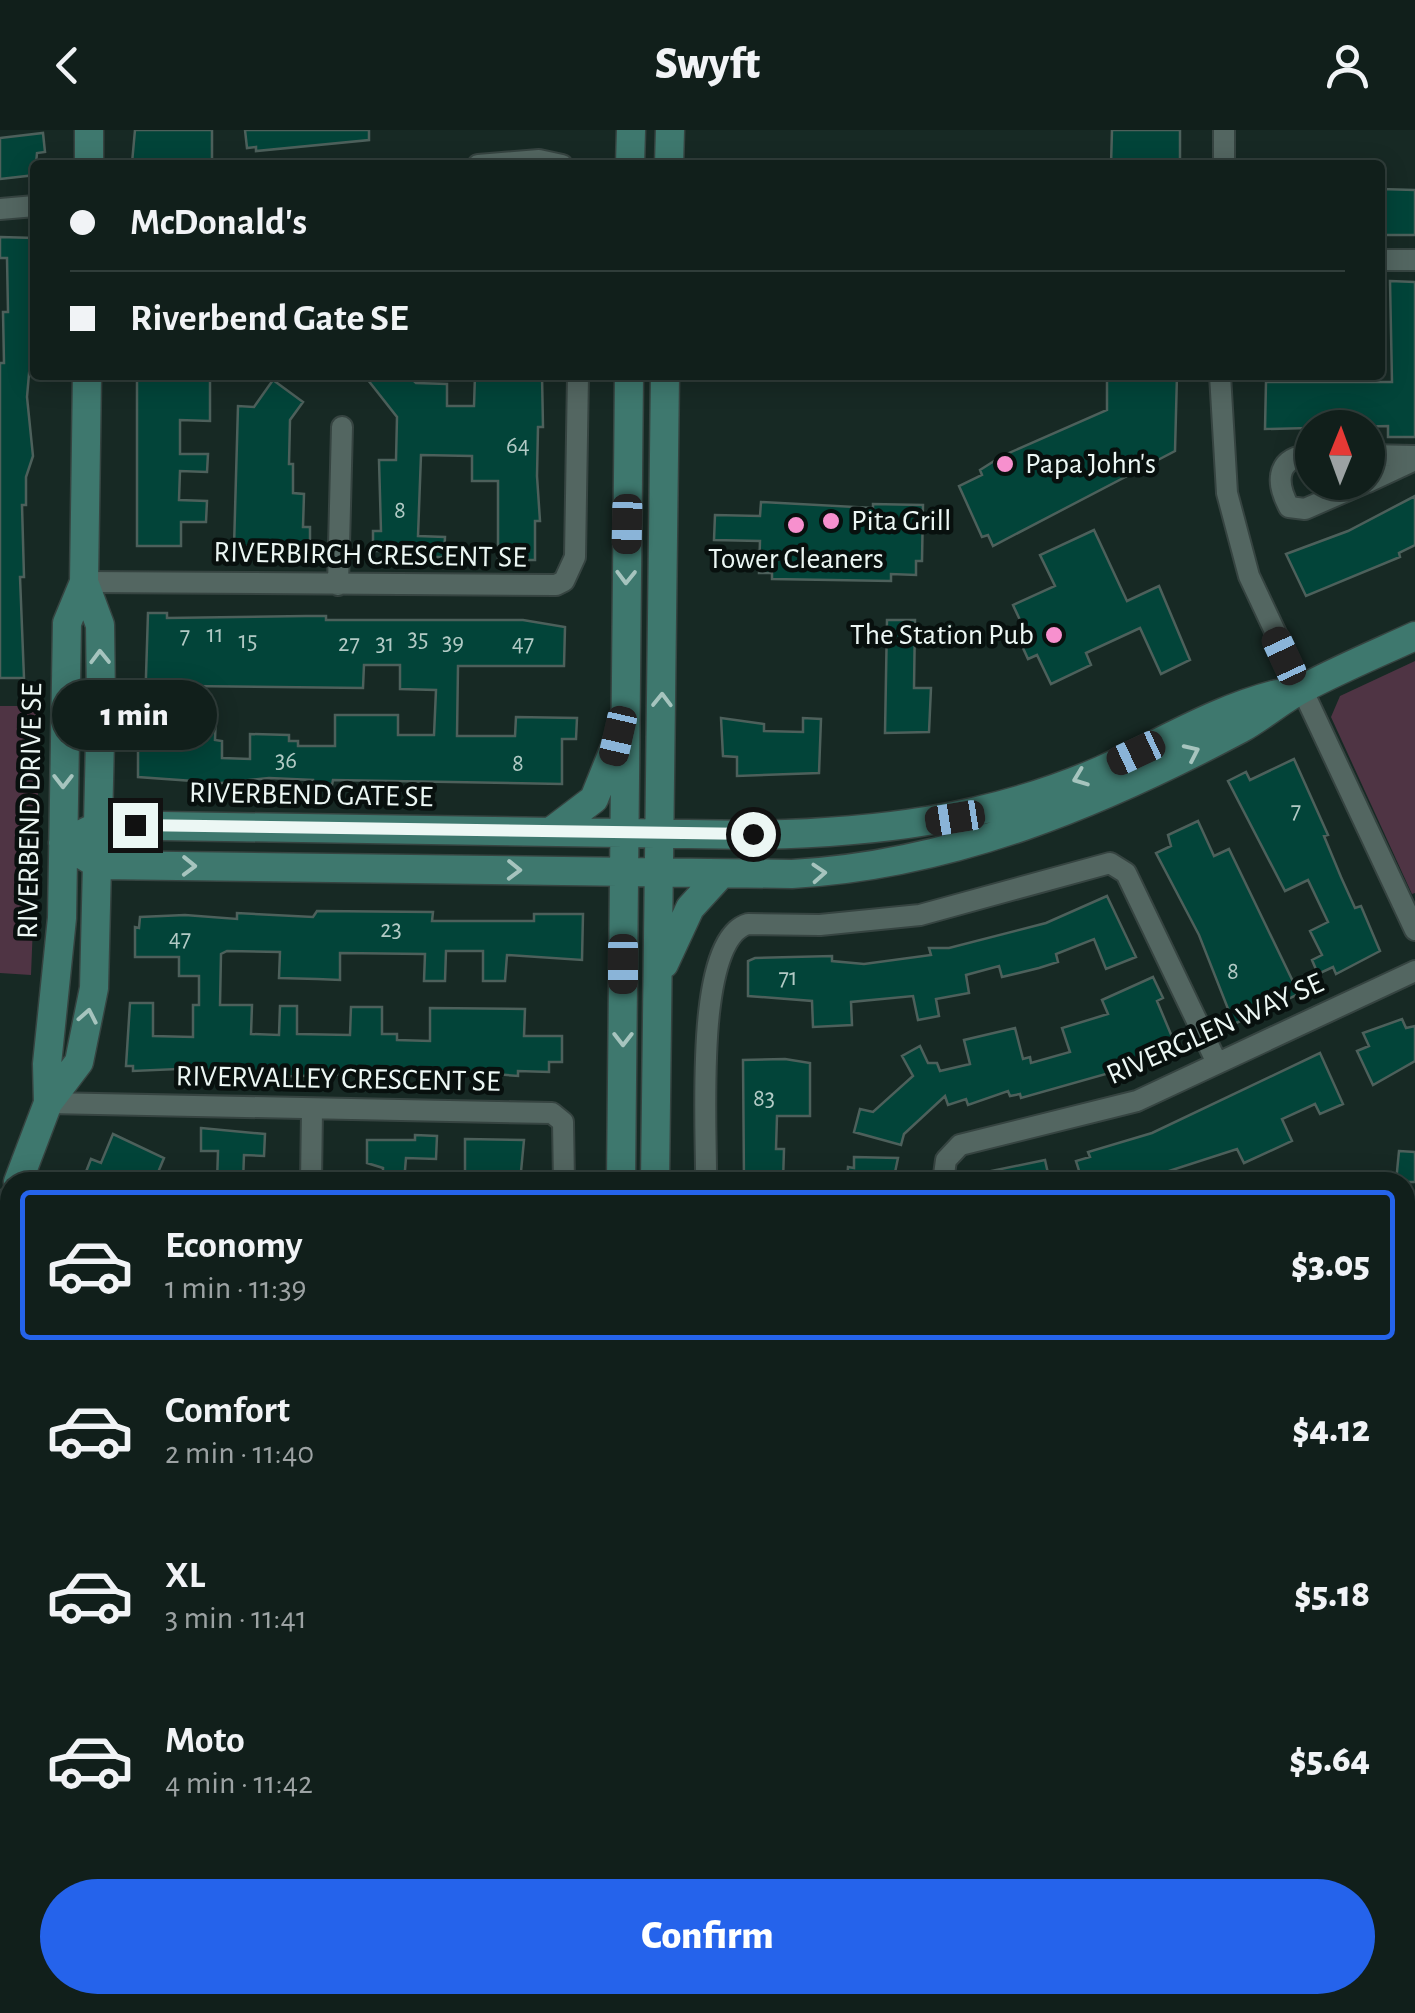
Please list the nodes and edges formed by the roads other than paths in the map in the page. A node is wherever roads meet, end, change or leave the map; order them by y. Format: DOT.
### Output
graph roads {
  1 [pos="89,130"];
  2 [pos="630,130"];
  3 [pos="670,130"];
  4 [pos="1224,130"];
  5 [pos="89,160"];
  6 [pos="630,160"];
  7 [pos="669,160"];
  8 [pos="1224,160"];
  9 [pos="30,206"];
  10 [pos="0,209"];
  11 [pos="1385,260"];
  12 [pos="1415,260"];
  13 [pos="87,380"];
  14 [pos="578,380"];
  15 [pos="629,380"];
  16 [pos="665,380"];
  17 [pos="1220,380"];
  18 [pos="342,427"];
  19 [pos="1385,456"];
  20 [pos="1295,457"];
  21 [pos="1415,458"];
  22 [pos="1385,473"];
  23 [pos="1327,500"];
  24 [pos="84,582"];
  25 [pos="338,585"];
  26 [pos="1415,636"];
  27 [pos="1300,690"];
  28 [pos="624,709"];
  29 [pos="100,825"];
  30 [pos="553,830"];
  31 [pos="625,831"];
  32 [pos="660,832"];
  33 [pos="63,843"];
  34 [pos="99,864"];
  35 [pos="624,872"];
  36 [pos="660,873"];
  37 [pos="721,874"];
  38 [pos="1415,930"];
  39 [pos="1415,972"];
  40 [pos="658,978"];
  41 [pos="1217,1062"];
  42 [pos="48,1103"];
  43 [pos="312,1112"];
  44 [pos="22,1172"];
  45 [pos="311,1172"];
  46 [pos="564,1172"];
  47 [pos="621,1172"];
  48 [pos="656,1172"];
  49 [pos="706,1172"];
  50 [pos="945,1172"];
  1 -- 5 [label="street"];
  2 -- 6 [label="street"];
  3 -- 7 [label="street"];
  4 -- 8 [label="street"];
  9 -- 10 [label="street"];
  11 -- 12 [label="street"];
  13 -- 24 [label="street, RIVERBEND DRIVE SE"];
  14 -- 25 [label="street, RIVERBIRCH CRESCENT SE"];
  15 -- 28 [label="street, one-way"];
  32 -- 16 [label="street, one-way"];
  17 -- 27 [label="street"];
  18 -- 25 [label="street"];
  19 -- 21 [label="street"];
  20 -- 23 [label="street"];
  21 -- 22 [label="street"];
  24 -- 25 [label="street, RIVERBIRCH CRESCENT SE"];
  29 -- 24 [label="street, RIVERBEND DRIVE SE, one-way"];
  24 -- 33 [label="street, RIVERBEND DRIVE SE, one-way"];
  26 -- 27 [label="street"];
  27 -- 32 [label="street, RIVERBEND GATE SE, one-way"];
  37 -- 27 [label="street, one-way"];
  27 -- 38 [label="street"];
  28 -- 30 [label="street"];
  28 -- 31 [label="street"];
  29 -- 30 [label="street, RIVERBEND GATE SE"];
  29 -- 33 [label="street, RIVERBEND GATE SE"];
  29 -- 34 [label="street, RIVERBEND DRIVE SE"];
  30 -- 31 [label="street, RIVERBEND GATE SE"];
  31 -- 32 [label="street, RIVERBEND GATE SE"];
  31 -- 35 [label="street"];
  32 -- 36 [label="street"];
  33 -- 34 [label="street"];
  33 -- 42 [label="street, RIVERBEND DRIVE SE"];
  34 -- 35 [label="street, one-way"];
  42 -- 34 [label="street, RIVERBEND DRIVE SE, one-way"];
  35 -- 36 [label="street"];
  35 -- 47 [label="street, one-way"];
  36 -- 37 [label="street"];
  36 -- 40 [label="street"];
  37 -- 40 [label="street"];
  39 -- 41 [label="street, RIVERGLEN WAY SE"];
  40 -- 48 [label="street"];
  41 -- 49 [label="street"];
  41 -- 50 [label="street, RIVERGLEN WAY SE"];
  42 -- 43 [label="street, RIVERVALLEY CRESCENT SE"];
  42 -- 44 [label="street, RIVERBEND DRIVE SE"];
  43 -- 45 [label="street"];
  43 -- 46 [label="street, RIVERVALLEY CRESCENT SE"];
}
